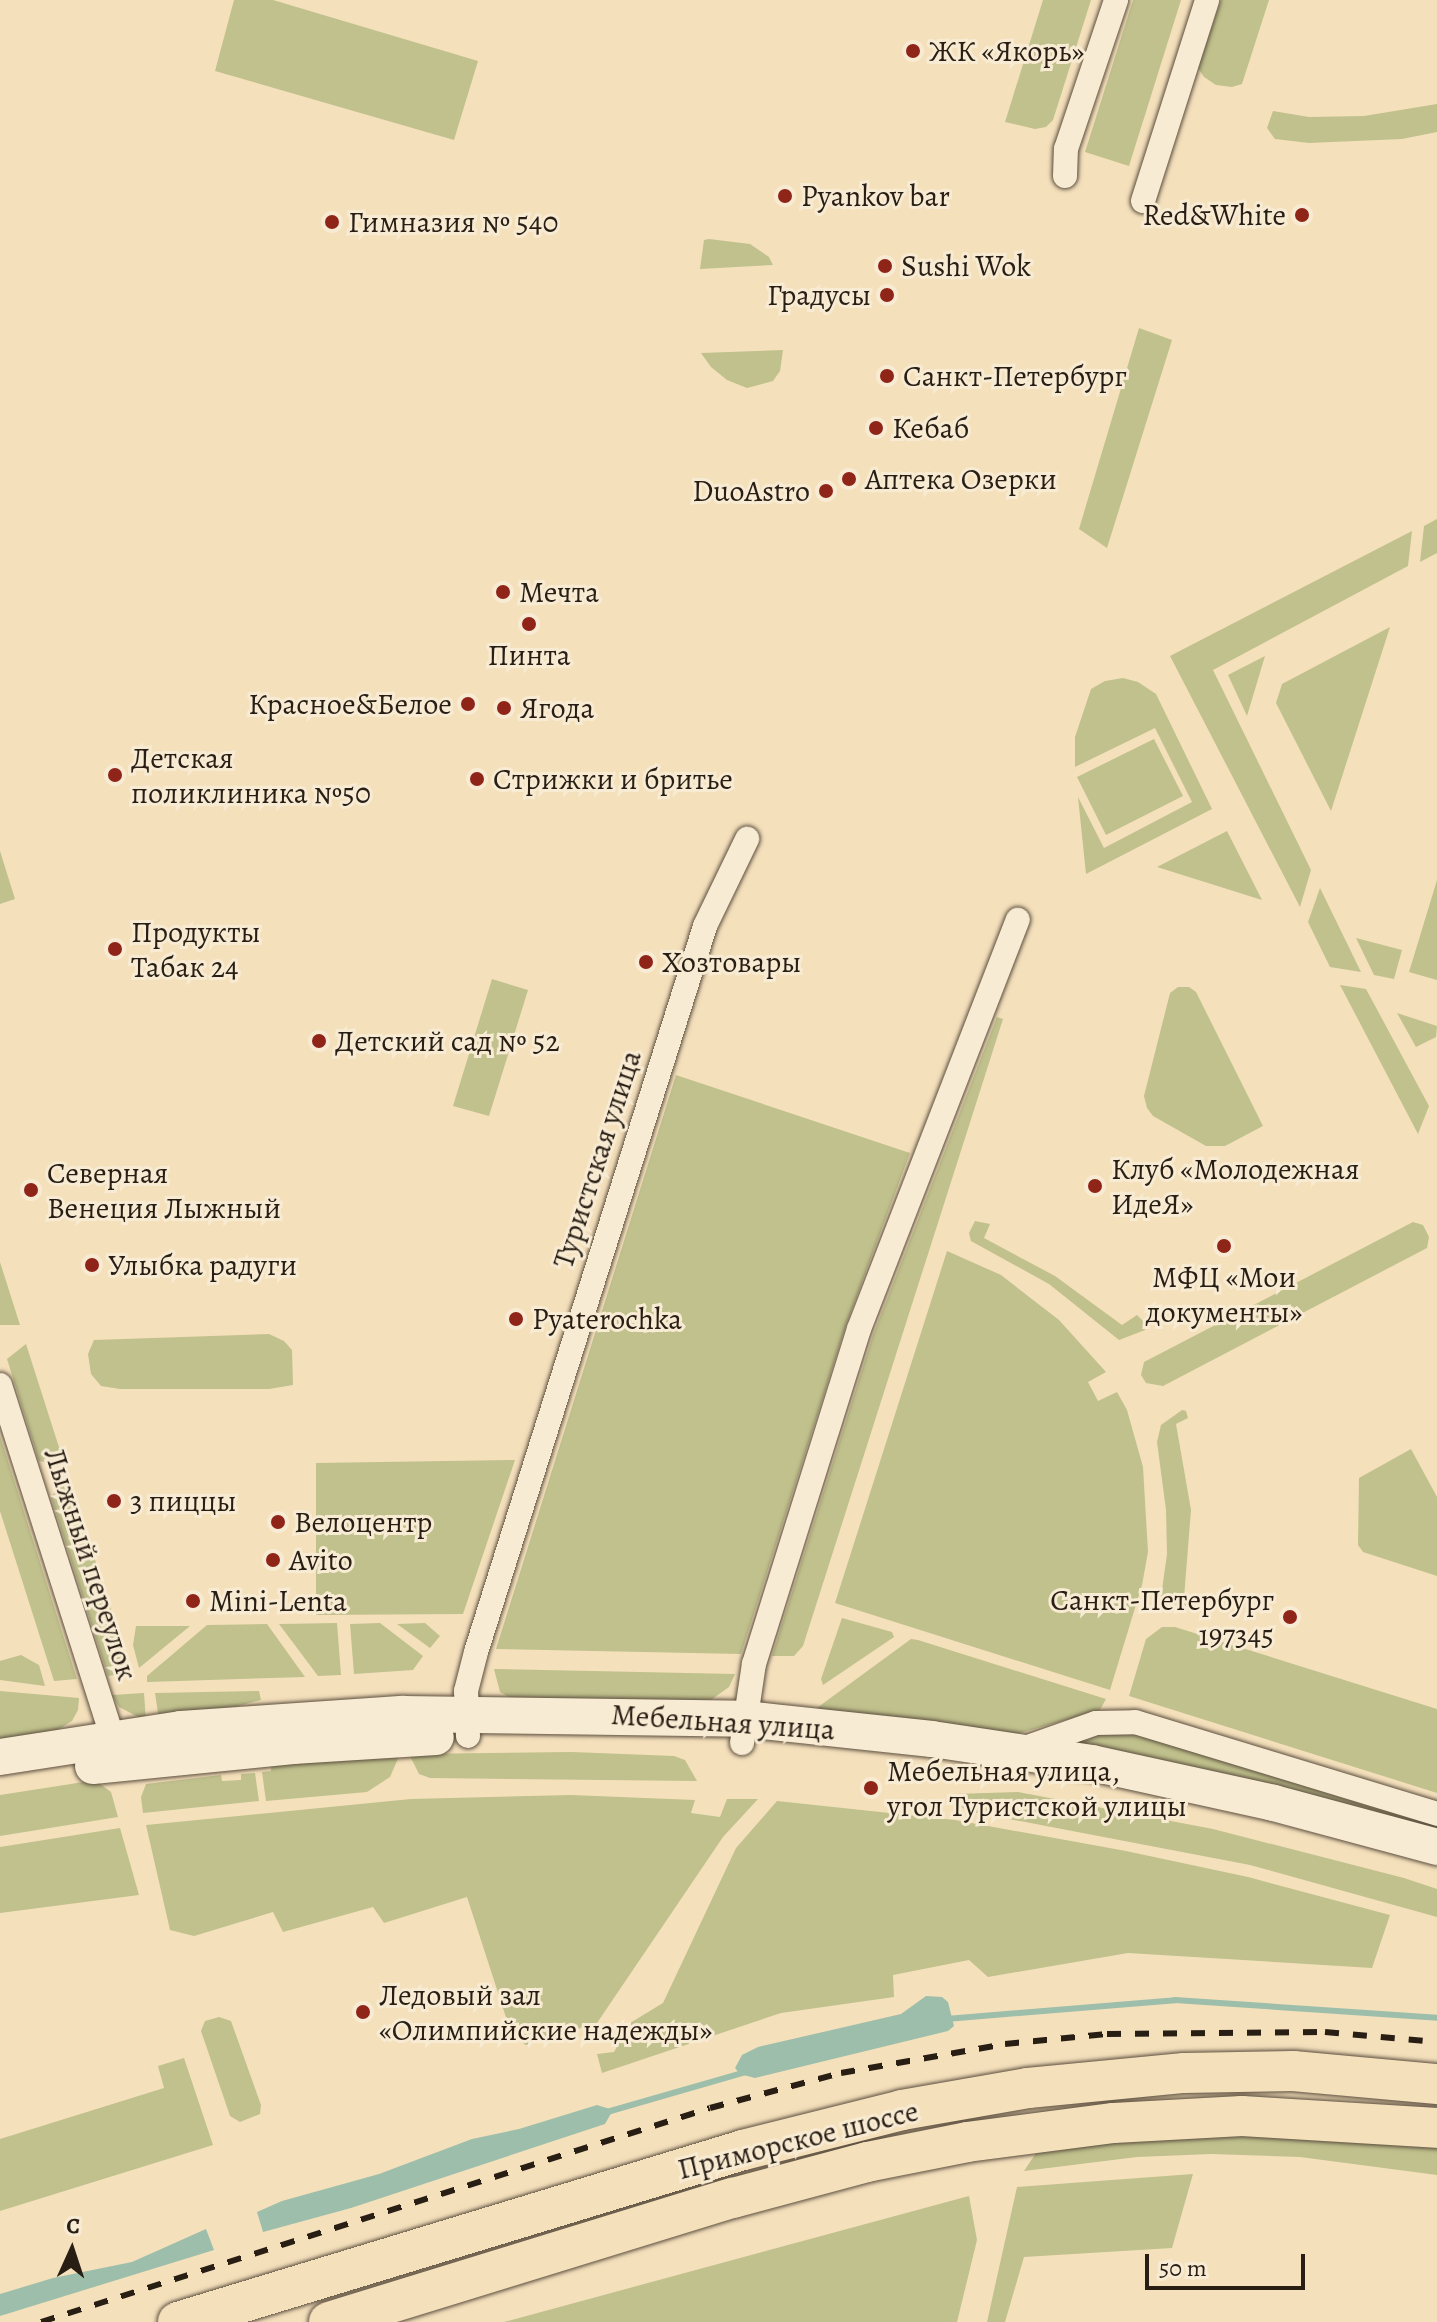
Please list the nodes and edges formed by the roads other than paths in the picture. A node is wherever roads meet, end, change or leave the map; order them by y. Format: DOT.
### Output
graph roads {
  1 [pos="1116,0"];
  2 [pos="1207,0"];
  3 [pos="1065,176"];
  4 [pos="1143,201"];
  5 [pos="747,839"];
  6 [pos="1018,920"];
  7 [pos="0,1385"];
  8 [pos="468,1724"];
  9 [pos="744,1731"];
  10 [pos="117,1750"];
  11 [pos="1020,1750"];
  12 [pos="0,1757"];
  13 [pos="0,1780"];
  14 [pos="1437,1814"];
  15 [pos="1437,1847"];
  16 [pos="1437,1871"];
  17 [pos="1437,2084"];
  18 [pos="1437,2128"];
  19 [pos="178,2322"];
  20 [pos="329,2322"];
  1 -- 3 [label="street"];
  2 -- 4 [label="street"];
  5 -- 8 [label="street, Туристская улица"];
  6 -- 9 [label="street"];
  7 -- 10 [label="street, Лыжный переулок"];
  8 -- 9 [label="street, Мебельная улица"];
  8 -- 10 [label="street, Мебельная улица"];
  9 -- 11 [label="street, Мебельная улица"];
  9 -- 16 [label="street, Мебельная улица"];
  10 -- 12 [label="street, Мебельная улица"];
  10 -- 13 [label="street, Мебельная улица"];
  11 -- 14 [label="street"];
  11 -- 15 [label="street, Мебельная улица"];
  17 -- 19 [label="main road, Приморское шоссе"];
  18 -- 20 [label="main road, Приморское шоссе"];
}
